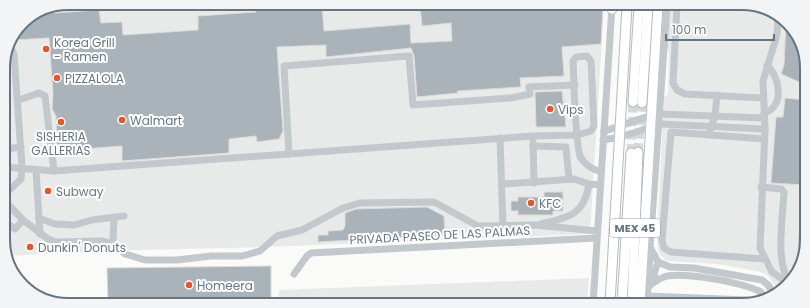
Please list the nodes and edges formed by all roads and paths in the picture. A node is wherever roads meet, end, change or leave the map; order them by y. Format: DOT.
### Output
graph roads {
  1 [pos="612,10"];
  2 [pos="628,10"];
  3 [pos="639,10"];
  4 [pos="648,10"];
  5 [pos="658,10"];
  6 [pos="667,10"];
  7 [pos="677,10"];
  8 [pos="778,22"];
  9 [pos="12,52"];
  10 [pos="768,65"];
  11 [pos="575,85"];
  12 [pos="717,95"];
  13 [pos="762,98"];
  14 [pos="19,100"];
  15 [pos="656,115"];
  16 [pos="764,115"];
  17 [pos="715,116"];
  18 [pos="660,124"];
  19 [pos="650,126"];
  20 [pos="711,126"];
  21 [pos="622,127"];
  22 [pos="765,129"];
  23 [pos="604,131"];
  24 [pos="708,134"];
  25 [pos="578,135"];
  26 [pos="533,136"];
  27 [pos="621,137"];
  28 [pos="500,138"];
  29 [pos="764,139"];
  30 [pos="603,140"];
  31 [pos="533,146"];
  32 [pos="21,147"];
  33 [pos="10,148"];
  34 [pos="289,154"];
  35 [pos="10,167"];
  36 [pos="22,167"];
  37 [pos="36,170"];
  38 [pos="54,172"];
  39 [pos="601,172"];
  40 [pos="569,179"];
  41 [pos="534,183"];
  42 [pos="503,184"];
  43 [pos="589,184"];
  44 [pos="600,185"];
  45 [pos="10,187"];
  46 [pos="761,187"];
  47 [pos="10,206"];
  48 [pos="124,216"];
  49 [pos="114,217"];
  50 [pos="39,218"];
  51 [pos="23,220"];
  52 [pos="10,225"];
  53 [pos="535,225"];
  54 [pos="503,227"];
  55 [pos="40,234"];
  56 [pos="597,234"];
  57 [pos="113,244"];
  58 [pos="650,247"];
  59 [pos="765,259"];
  60 [pos="658,262"];
  61 [pos="294,274"];
  62 [pos="786,277"];
  63 [pos="784,279"];
  64 [pos="656,280"];
  65 [pos="769,286"];
  66 [pos="645,287"];
  67 [pos="771,290"];
  68 [pos="762,295"];
  69 [pos="648,296"];
  70 [pos="593,298"];
  71 [pos="610,298"];
  72 [pos="622,298"];
  73 [pos="632,298"];
  74 [pos="642,298"];
  75 [pos="698,298"];
  1 -- 23 [label="street"];
  2 -- 21 [label="main road"];
  3 -- 4 [label="main road"];
  5 -- 15 [label="main road"];
  6 -- 15 [label="street"];
  7 -- 12 [label="street"];
  8 -- 10 [label="street"];
  9 -- 14 [label="street"];
  10 -- 13 [label="street"];
  10 -- 16 [label="street"];
  11 -- 25 [label="street"];
  11 -- 25 [label="street"];
  11 -- 34 [label="street"];
  12 -- 13 [label="street"];
  12 -- 17 [label="street"];
  13 -- 16 [label="street"];
  14 -- 32 [label="street"];
  14 -- 38 [label="street"];
  15 -- 17 [label="street"];
  15 -- 18 [label="street"];
  15 -- 19 [label="main road"];
  15 -- 21 [label="street"];
  16 -- 17 [label="street"];
  16 -- 22 [label="street"];
  17 -- 20 [label="street"];
  18 -- 19 [label="street"];
  18 -- 20 [label="street"];
  18 -- 58 [label="street"];
  19 -- 27 [label="street"];
  19 -- 66 [label="main road"];
  20 -- 22 [label="street"];
  20 -- 24 [label="street"];
  21 -- 23 [label="street"];
  21 -- 27 [label="main road"];
  22 -- 29 [label="street"];
  23 -- 30 [label="street"];
  24 -- 29 [label="street"];
  24 -- 59 [label="street"];
  25 -- 26 [label="street"];
  25 -- 39 [label="street"];
  26 -- 28 [label="street"];
  26 -- 31 [label="street"];
  27 -- 30 [label="street"];
  27 -- 71 [label="main road"];
  28 -- 34 [label="street"];
  28 -- 42 [label="street"];
  29 -- 46 [label="street"];
  30 -- 39 [label="street"];
  31 -- 40 [label="street"];
  31 -- 41 [label="street"];
  32 -- 33 [label="street"];
  32 -- 36 [label="street"];
  34 -- 38 [label="street"];
  35 -- 36 [label="street"];
  36 -- 37 [label="street"];
  36 -- 45 [label="street"];
  37 -- 38 [label="street"];
  37 -- 50 [label="street"];
  39 -- 44 [label="street"];
  40 -- 41 [label="street"];
  40 -- 43 [label="street"];
  41 -- 42 [label="street"];
  42 -- 54 [label="street"];
  43 -- 44 [label="street"];
  43 -- 53 [label="street"];
  44 -- 56 [label="street"];
  46 -- 59 [label="street"];
  46 -- 62 [label="street"];
  47 -- 51 [label="street"];
  48 -- 49 [label="street"];
  49 -- 50 [label="street"];
  49 -- 57 [label="street"];
  50 -- 55 [label="street"];
  51 -- 52 [label="street"];
  51 -- 55 [label="street"];
  53 -- 54 [label="street"];
  53 -- 56 [label="street"];
  54 -- 57 [label="street"];
  55 -- 57 [label="street"];
  56 -- 61 [label="street, PRIVADA PASEO DE LAS PALMAS"];
  56 -- 70 [label="street"];
  58 -- 60 [label="street"];
  58 -- 66 [label="street"];
  59 -- 63 [label="street"];
  60 -- 64 [label="street"];
  60 -- 65 [label="street"];
  64 -- 66 [label="street"];
  64 -- 68 [label="street"];
  65 -- 67 [label="street"];
  65 -- 68 [label="street"];
  66 -- 69 [label="street"];
  66 -- 74 [label="main road"];
  69 -- 75 [label="street"];
  72 -- 73 [label="main road, MEX 45"];
}
